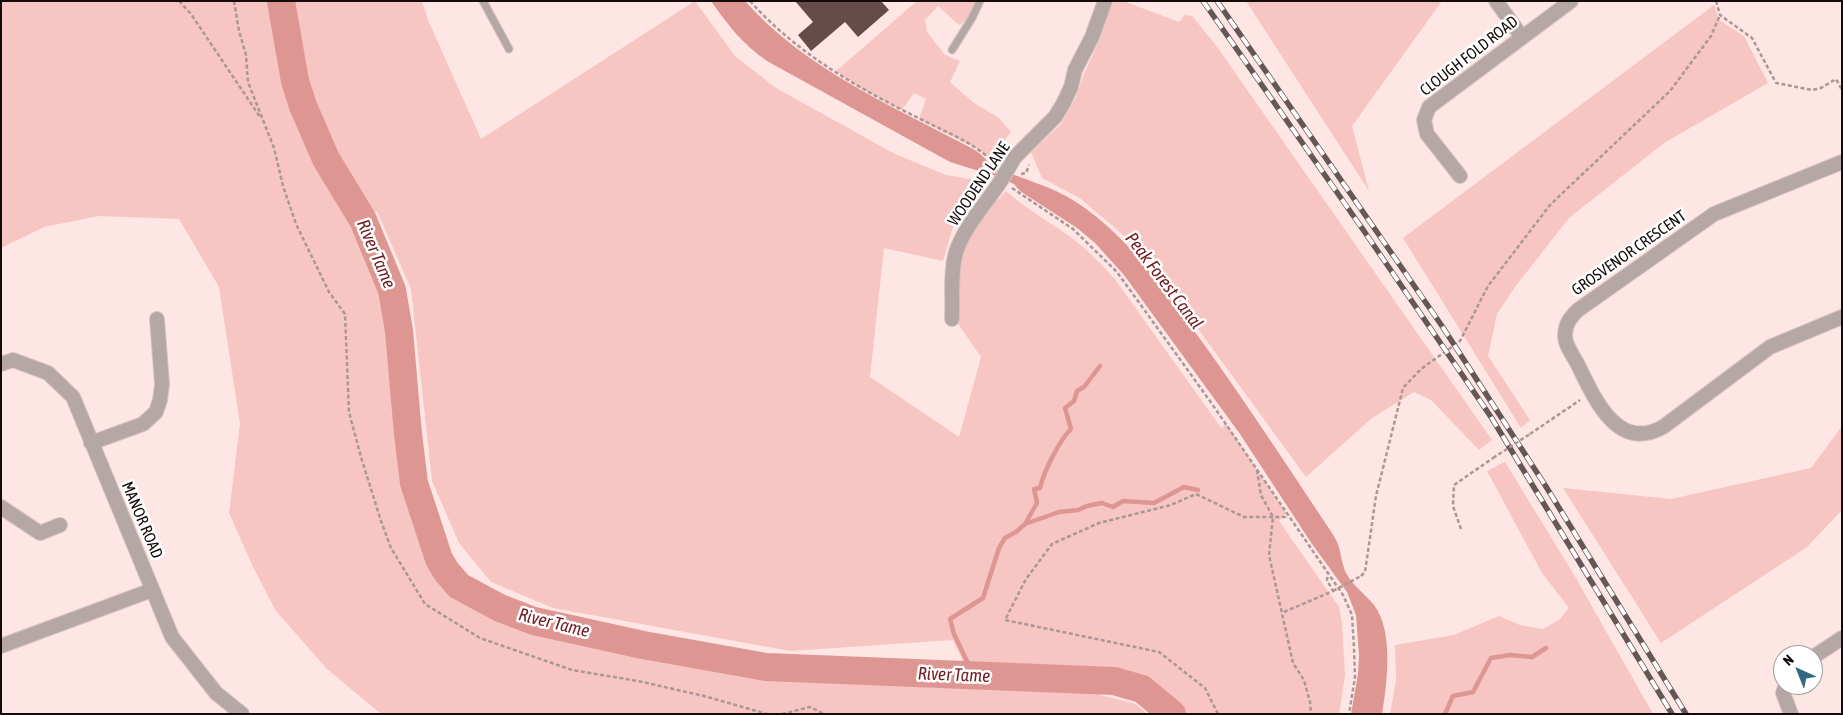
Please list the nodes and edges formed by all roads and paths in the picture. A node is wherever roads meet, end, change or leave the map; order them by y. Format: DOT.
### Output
graph roads {
  1 [pos="179,1"];
  2 [pos="234,1"];
  3 [pos="483,1"];
  4 [pos="750,1"];
  5 [pos="980,1"];
  6 [pos="1105,1"];
  7 [pos="1496,1"];
  8 [pos="1571,1"];
  9 [pos="1716,1"];
  10 [pos="1720,15"];
  11 [pos="1522,36"];
  12 [pos="509,49"];
  13 [pos="952,50"];
  14 [pos="1842,90"];
  15 [pos="264,122"];
  16 [pos="1842,162"];
  17 [pos="997,163"];
  18 [pos="1460,176"];
  19 [pos="1010,187"];
  20 [pos="1842,317"];
  21 [pos="952,318"];
  22 [pos="157,319"];
  23 [pos="1,364"];
  24 [pos="1592,392"];
  25 [pos="91,442"];
  26 [pos="1256,467"];
  27 [pos="1,507"];
  28 [pos="1286,513"];
  29 [pos="1272,517"];
  30 [pos="60,525"];
  31 [pos="1461,530"];
  32 [pos="1328,573"];
  33 [pos="152,590"];
  34 [pos="1333,591"];
  35 [pos="1283,612"];
  36 [pos="1842,638"];
  37 [pos="1,646"];
  38 [pos="1823,650"];
  39 [pos="1784,695"];
  40 [pos="242,714"];
  41 [pos="767,714"];
  42 [pos="782,714"];
  43 [pos="824,714"];
  44 [pos="1218,714"];
  45 [pos="1311,714"];
  46 [pos="1349,714"];
  47 [pos="1791,714"];
  1 -- 15 [label="path"];
  2 -- 15 [label="path"];
  3 -- 12 [label="lane"];
  4 -- 17 [label="path"];
  5 -- 13 [label="lane"];
  6 -- 21 [label="street, WOODEND LANE, bridge"];
  7 -- 11 [label="street"];
  8 -- 11 [label="street, CLOUGH FOLD ROAD"];
  9 -- 10 [label="path"];
  10 -- 14 [label="path"];
  10 -- 34 [label="path, bridge"];
  11 -- 18 [label="street, CLOUGH FOLD ROAD"];
  15 -- 41 [label="path"];
  16 -- 24 [label="street, GROSVENOR CRESCENT"];
  19 -- 26 [label="path"];
  20 -- 24 [label="street, GROSVENOR CRESCENT"];
  22 -- 25 [label="street"];
  23 -- 25 [label="street, MANOR ROAD"];
  24 -- 31 [label="path, bridge"];
  25 -- 33 [label="street, MANOR ROAD"];
  26 -- 28 [label="path"];
  26 -- 29 [label="path"];
  27 -- 30 [label="street"];
  28 -- 29 [label="path"];
  28 -- 32 [label="path"];
  29 -- 35 [label="path"];
  29 -- 44 [label="path"];
  32 -- 34 [label="path"];
  32 -- 46 [label="path"];
  33 -- 37 [label="street"];
  33 -- 40 [label="street, MANOR ROAD"];
  34 -- 35 [label="path"];
  35 -- 45 [label="path"];
  36 -- 38 [label="street"];
  39 -- 47 [label="street"];
  42 -- 43 [label="path"];
}
